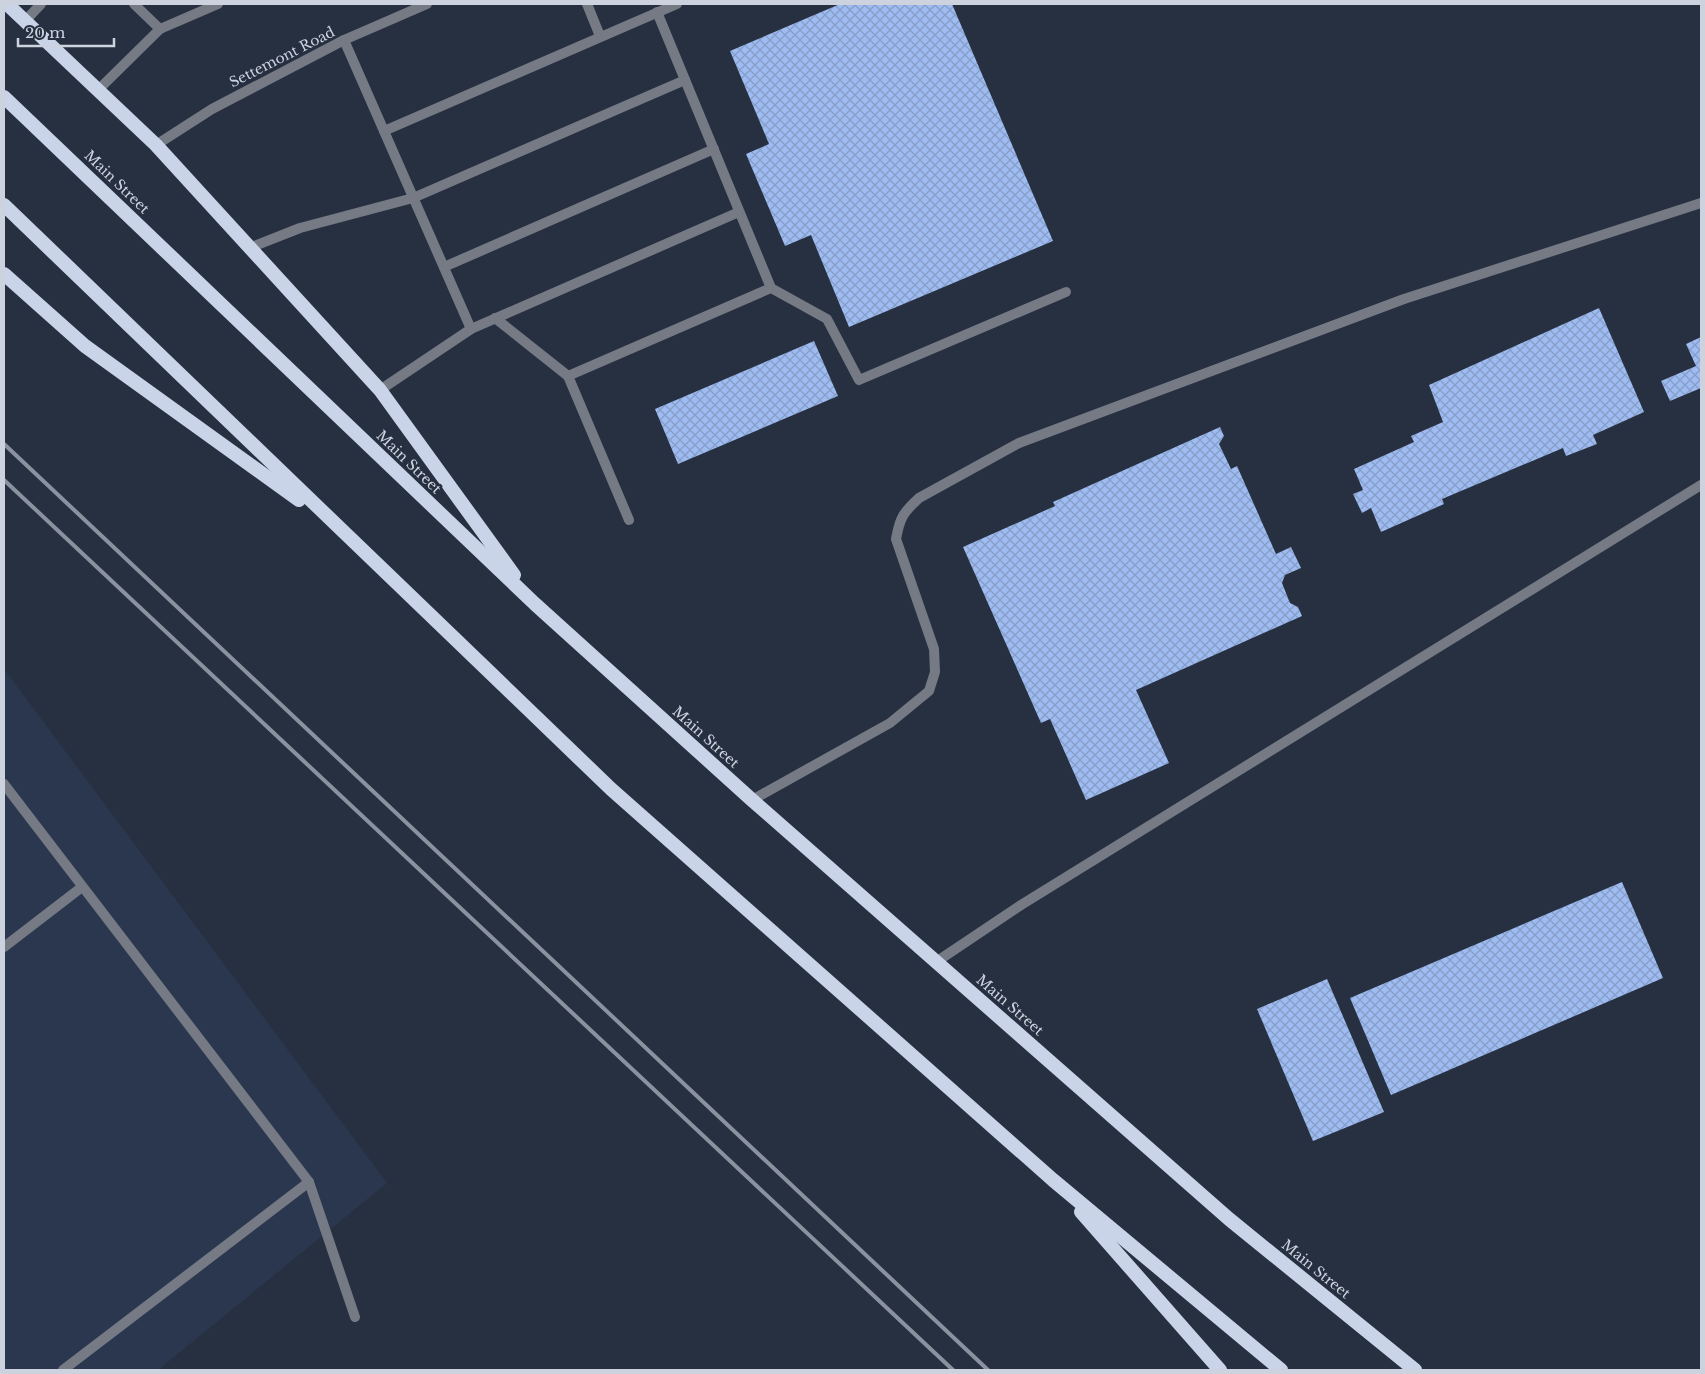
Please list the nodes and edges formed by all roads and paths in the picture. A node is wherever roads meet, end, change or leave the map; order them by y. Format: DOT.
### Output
graph roads {
  1 [pos="8,4"];
  2 [pos="41,4"];
  3 [pos="134,4"];
  4 [pos="218,4"];
  5 [pos="427,4"];
  6 [pos="587,4"];
  7 [pos="677,4"];
  8 [pos="658,12"];
  9 [pos="26,21"];
  10 [pos="160,29"];
  11 [pos="600,36"];
  12 [pos="344,40"];
  13 [pos="685,80"];
  14 [pos="98,90"];
  15 [pos="4,97"];
  16 [pos="384,131"];
  17 [pos="156,145"];
  18 [pos="714,149"];
  19 [pos="413,198"];
  20 [pos="1701,203"];
  21 [pos="4,205"];
  22 [pos="740,212"];
  23 [pos="249,248"];
  24 [pos="444,267"];
  25 [pos="4,274"];
  26 [pos="771,288"];
  27 [pos="1066,292"];
  28 [pos="495,318"];
  29 [pos="470,329"];
  30 [pos="568,376"];
  31 [pos="380,390"];
  32 [pos="1701,486"];
  33 [pos="629,520"];
  34 [pos="340,530"];
  35 [pos="535,604"];
  36 [pos="4,784"];
  37 [pos="752,800"];
  38 [pos="82,887"];
  39 [pos="4,948"];
  40 [pos="936,962"];
  41 [pos="1053,1180"];
  42 [pos="309,1182"];
  43 [pos="355,1317"];
  44 [pos="63,1370"];
  45 [pos="1220,1370"];
  46 [pos="1281,1370"];
  47 [pos="1415,1370"];
  1 -- 9 [label="highway"];
  2 -- 9 [label="street"];
  3 -- 10 [label="street"];
  4 -- 10 [label="street"];
  5 -- 12 [label="street, Settemont Road"];
  6 -- 11 [label="street"];
  7 -- 8 [label="street"];
  8 -- 11 [label="street"];
  8 -- 13 [label="street"];
  9 -- 14 [label="highway"];
  10 -- 14 [label="street"];
  11 -- 16 [label="street"];
  12 -- 16 [label="street"];
  12 -- 17 [label="street, Settemont Road"];
  13 -- 18 [label="street"];
  13 -- 19 [label="street"];
  14 -- 17 [label="highway"];
  15 -- 35 [label="highway, Main Street"];
  16 -- 19 [label="street"];
  17 -- 23 [label="highway"];
  18 -- 22 [label="street"];
  18 -- 24 [label="street"];
  19 -- 23 [label="street"];
  19 -- 24 [label="street"];
  20 -- 37 [label="street"];
  21 -- 34 [label="highway"];
  22 -- 26 [label="street"];
  22 -- 28 [label="street"];
  23 -- 31 [label="highway"];
  24 -- 29 [label="street"];
  25 -- 34 [label="highway"];
  26 -- 27 [label="street"];
  26 -- 30 [label="street"];
  28 -- 29 [label="street"];
  28 -- 30 [label="street"];
  29 -- 31 [label="street"];
  30 -- 33 [label="street"];
  31 -- 35 [label="highway"];
  32 -- 40 [label="street"];
  34 -- 41 [label="highway"];
  35 -- 37 [label="highway, Main Street"];
  36 -- 38 [label="street"];
  37 -- 40 [label="highway, Main Street"];
  38 -- 39 [label="street"];
  38 -- 42 [label="street"];
  40 -- 47 [label="highway, Main Street"];
  41 -- 45 [label="highway"];
  41 -- 46 [label="highway"];
  42 -- 43 [label="street"];
  42 -- 44 [label="street"];
}
